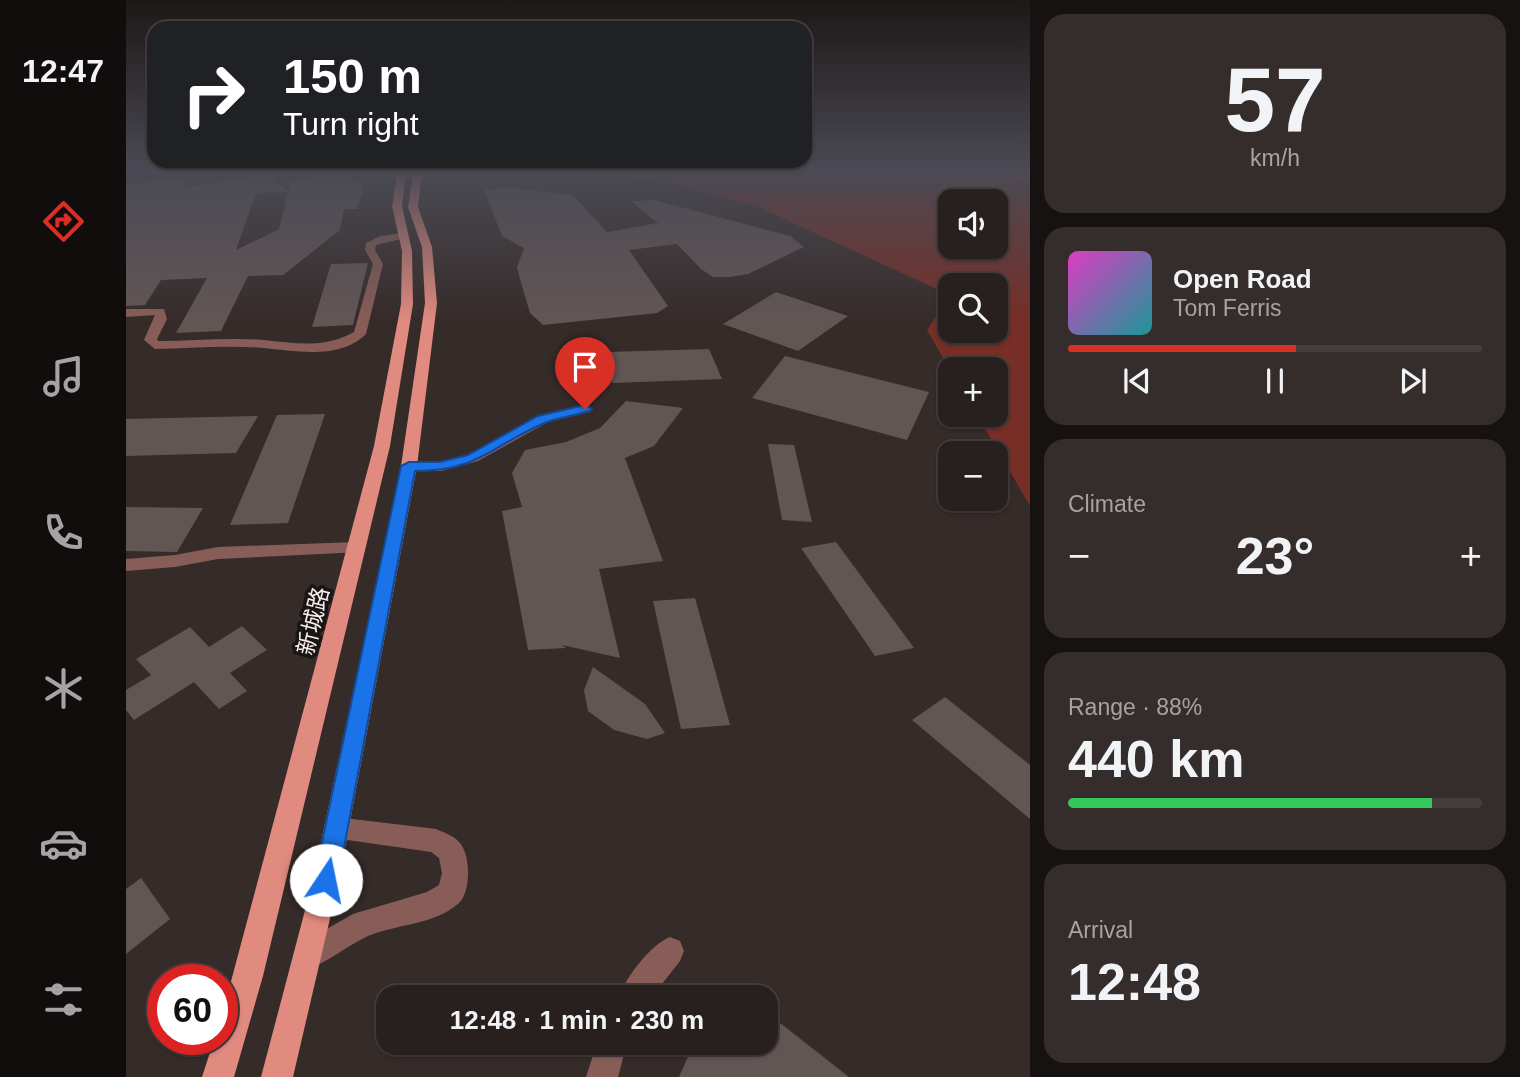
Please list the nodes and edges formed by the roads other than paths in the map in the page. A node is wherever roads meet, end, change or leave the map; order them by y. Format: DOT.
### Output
graph roads {
  1 [pos="400,221"];
  2 [pos="418,221"];
  3 [pos="403,236"];
  4 [pos="126,313"];
  5 [pos="585,409"];
  6 [pos="409,466"];
  7 [pos="356,548"];
  8 [pos="126,565"];
  9 [pos="336,829"];
  10 [pos="670,951"];
  11 [pos="307,956"];
  12 [pos="643,985"];
  13 [pos="609,1055"];
  14 [pos="218,1077"];
  15 [pos="277,1077"];
  16 [pos="603,1077"];
  1 -- 3 [label="main road, 新城路"];
  2 -- 6 [label="main road"];
  3 -- 4 [label="lane"];
  3 -- 7 [label="main road, 新城路"];
  5 -- 6 [label="lane"];
  6 -- 9 [label="main road"];
  7 -- 8 [label="lane"];
  7 -- 14 [label="main road, 新城路"];
  9 -- 11 [label="main road"];
  9 -- 11 [label="lane"];
  10 -- 12 [label="lane"];
  11 -- 15 [label="main road"];
  13 -- 16 [label="lane"];
}
